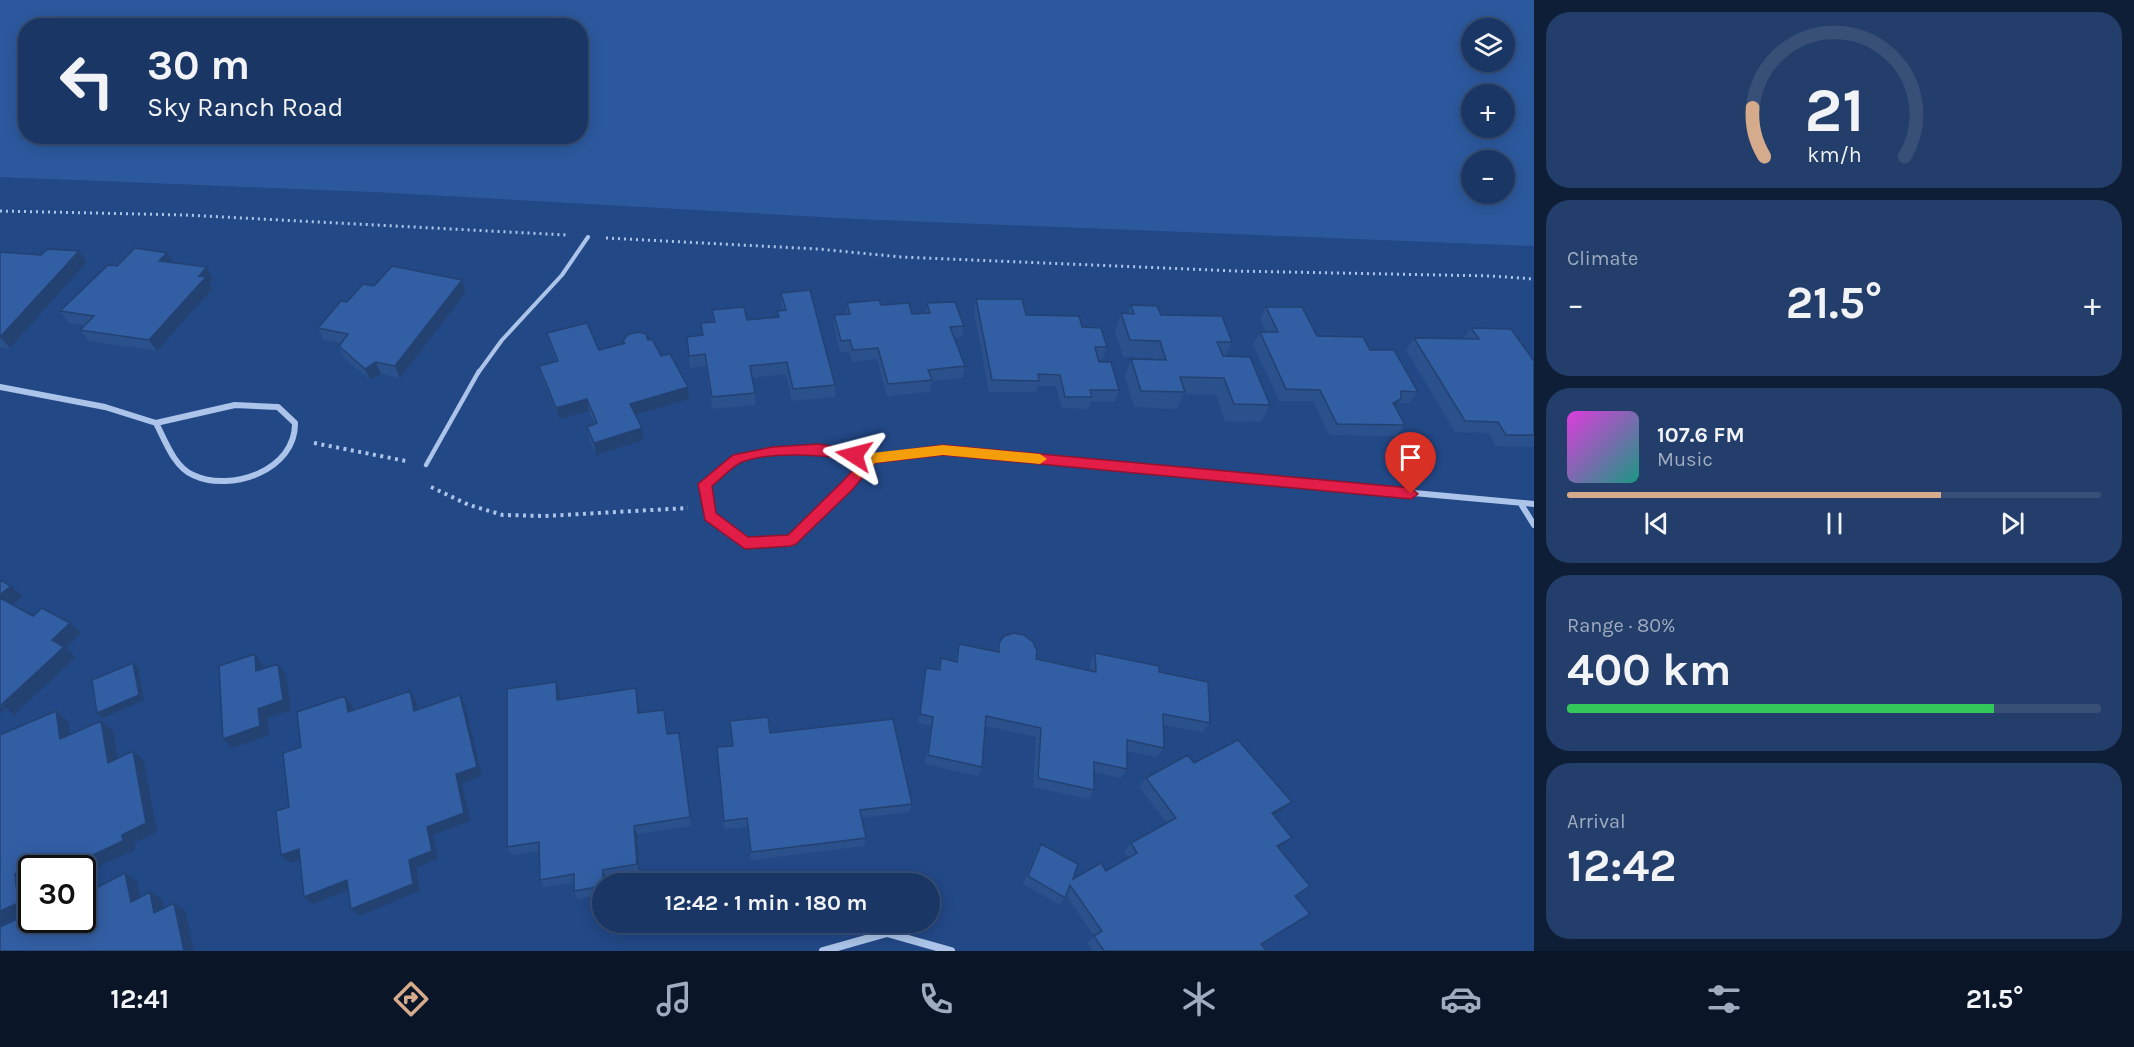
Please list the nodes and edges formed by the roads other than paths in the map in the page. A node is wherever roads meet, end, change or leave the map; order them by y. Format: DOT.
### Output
graph roads {
  1 [pos="588,237"];
  2 [pos="0,387"];
  3 [pos="156,423"];
  4 [pos="872,458"];
  5 [pos="426,465"];
  6 [pos="1521,504"];
  7 [pos="1534,504"];
  8 [pos="1534,525"];
  9 [pos="823,951"];
  10 [pos="951,951"];
  1 -- 5 [label="lane"];
  2 -- 3 [label="street"];
  3 -- 3 [label="street"];
  4 -- 4 [label="street"];
  4 -- 6 [label="street"];
  6 -- 7 [label="street"];
  6 -- 8 [label="street"];
  9 -- 10 [label="street"];
}
